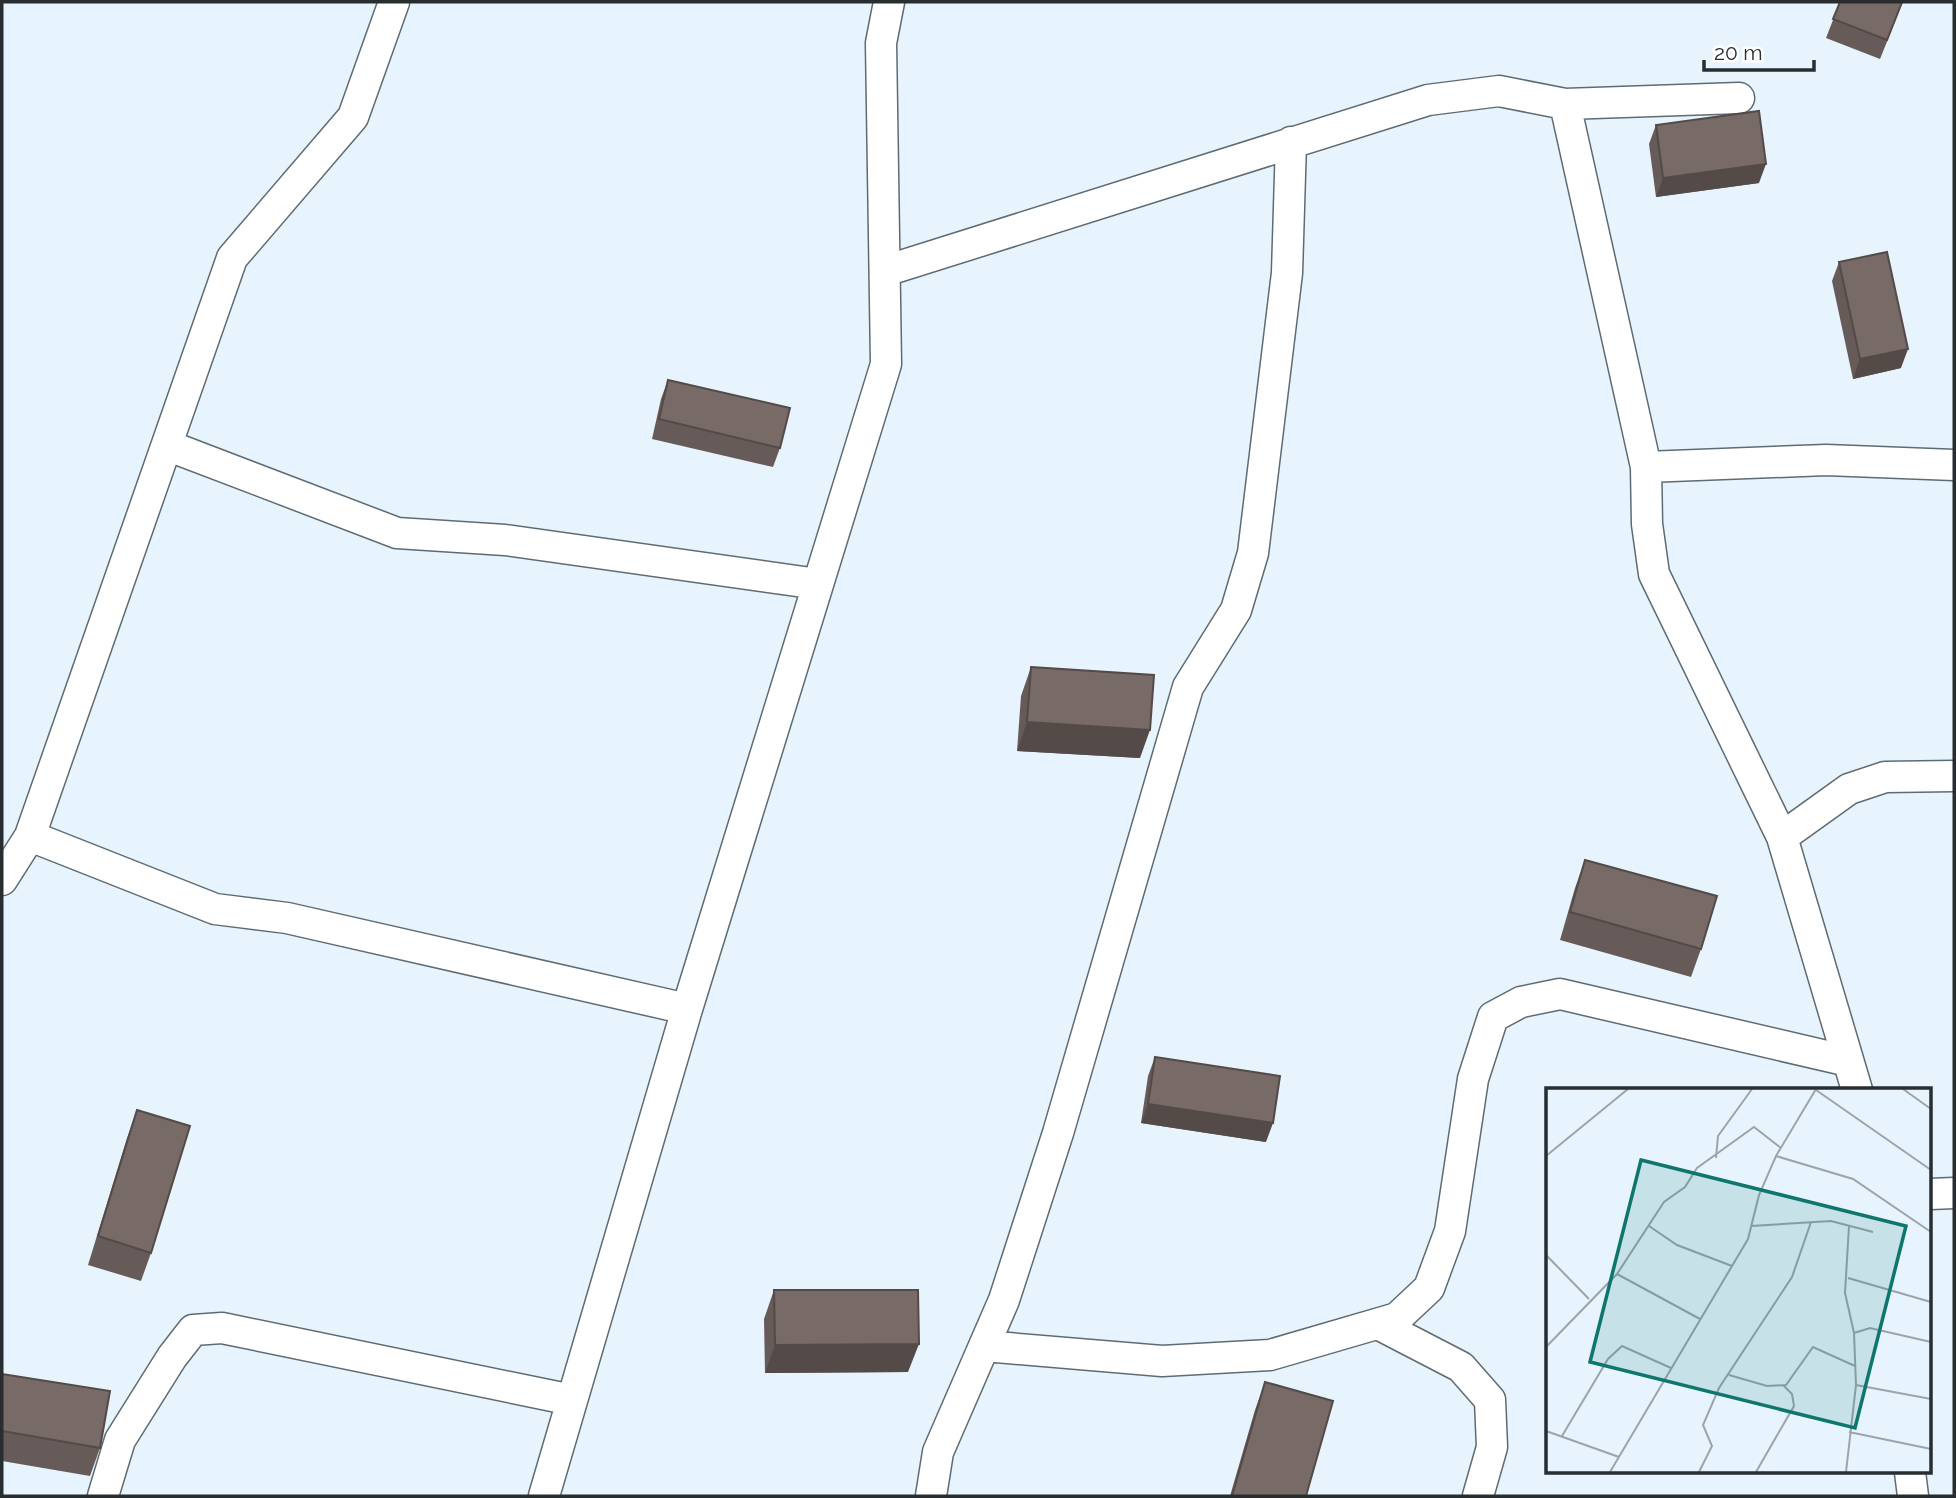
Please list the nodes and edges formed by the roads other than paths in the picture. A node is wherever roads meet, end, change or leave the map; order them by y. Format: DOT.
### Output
graph roads {
  1 [pos="394,2"];
  2 [pos="889,2"];
  3 [pos="1739,98"];
  4 [pos="1565,104"];
  5 [pos="1291,142"];
  6 [pos="885,271"];
  7 [pos="169,446"];
  8 [pos="1954,465"];
  9 [pos="1646,467"];
  10 [pos="818,584"];
  11 [pos="1954,776"];
  12 [pos="30,836"];
  13 [pos="1782,836"];
  14 [pos="2,880"];
  15 [pos="687,1009"];
  16 [pos="1848,1061"];
  17 [pos="1856,1088"];
  18 [pos="1954,1193"];
  19 [pos="1932,1194"];
  20 [pos="1378,1324"];
  21 [pos="984,1346"];
  22 [pos="572,1400"];
  23 [pos="1910,1474"];
  24 [pos="103,1496"];
  25 [pos="544,1496"];
  26 [pos="931,1496"];
  27 [pos="1478,1496"];
  28 [pos="1913,1496"];
  1 -- 7 [label="street"];
  2 -- 6 [label="street"];
  3 -- 4 [label="street"];
  4 -- 5 [label="street"];
  4 -- 9 [label="street"];
  5 -- 6 [label="street"];
  5 -- 21 [label="street"];
  6 -- 10 [label="street"];
  7 -- 10 [label="street"];
  7 -- 12 [label="street"];
  8 -- 9 [label="street"];
  9 -- 13 [label="street"];
  10 -- 15 [label="street"];
  11 -- 13 [label="street"];
  12 -- 14 [label="street"];
  12 -- 15 [label="street"];
  13 -- 16 [label="street"];
  15 -- 22 [label="street"];
  16 -- 17 [label="street"];
  16 -- 20 [label="street"];
  18 -- 19 [label="street"];
  20 -- 21 [label="street"];
  20 -- 27 [label="street"];
  21 -- 26 [label="street"];
  22 -- 24 [label="street"];
  22 -- 25 [label="street"];
  23 -- 28 [label="street"];
}
